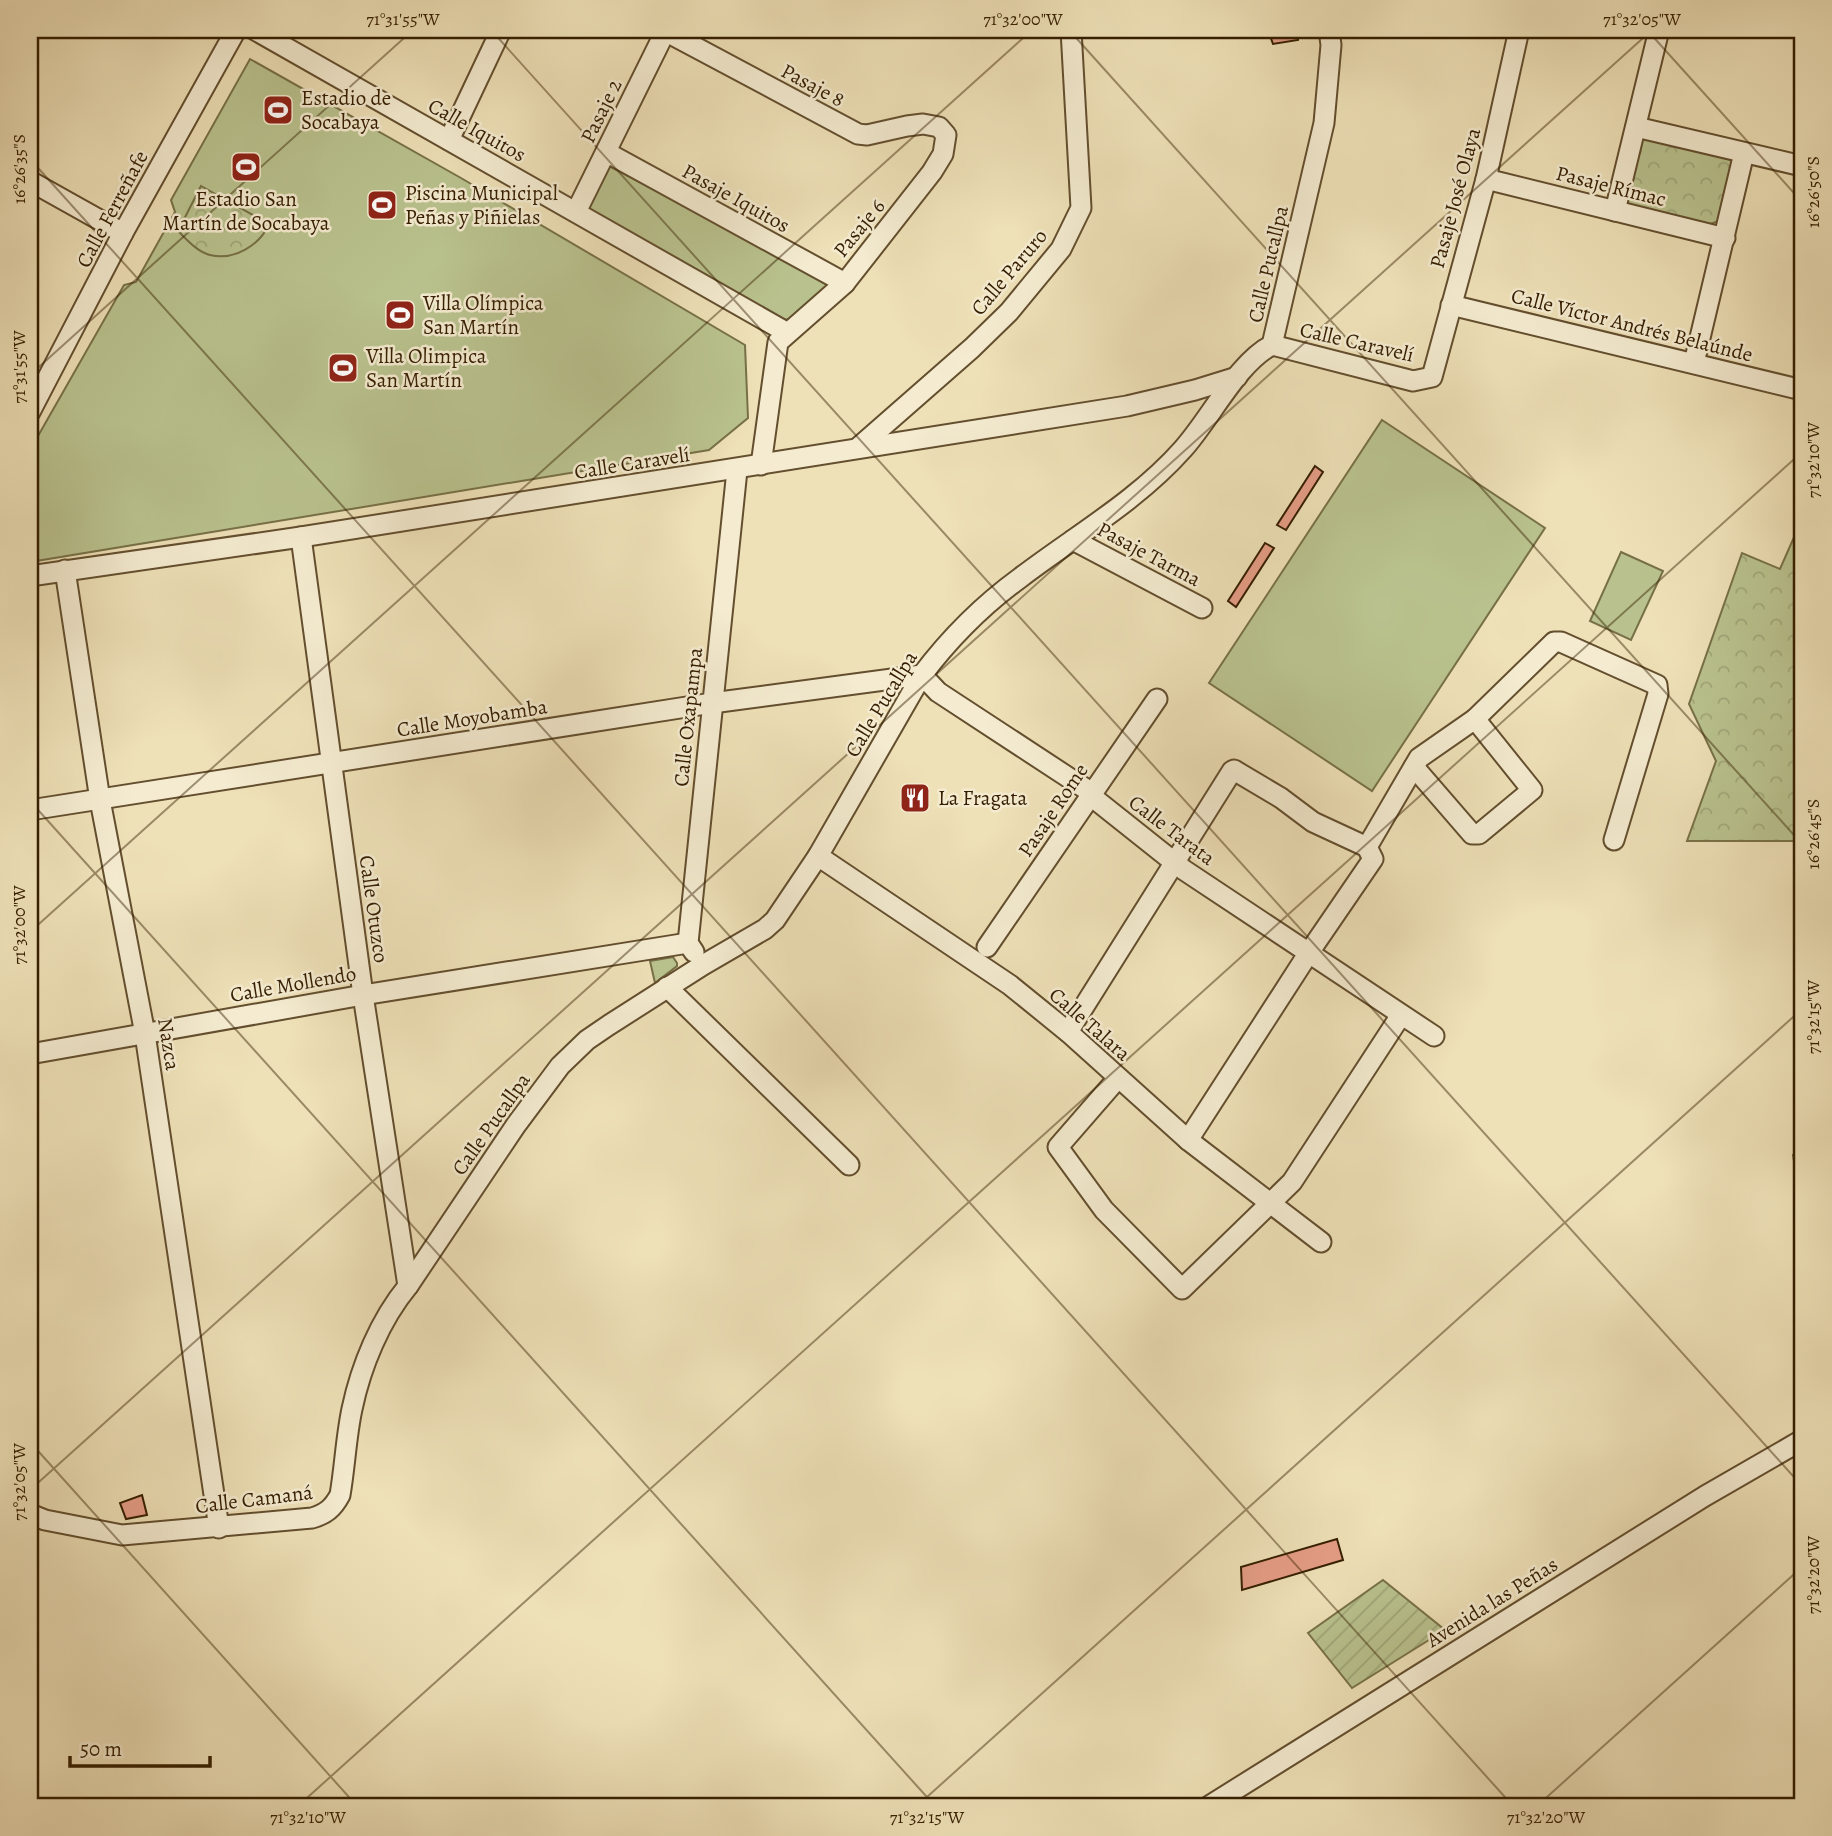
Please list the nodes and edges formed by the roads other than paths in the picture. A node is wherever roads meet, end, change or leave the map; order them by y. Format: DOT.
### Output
graph roads {
  1 [pos="236,30"];
  2 [pos="255,30"];
  3 [pos="501,30"];
  4 [pos="666,30"];
  5 [pos="1071,30"];
  6 [pos="1329,30"];
  7 [pos="1519,30"];
  8 [pos="1659,30"];
  9 [pos="1636,127"];
  10 [pos="946,135"];
  11 [pos="449,140"];
  12 [pos="606,152"];
  13 [pos="1744,153"];
  14 [pos="1802,166"];
  15 [pos="1486,179"];
  16 [pos="30,181"];
  17 [pos="1615,211"];
  18 [pos="576,212"];
  19 [pos="123,233"];
  20 [pos="1725,238"];
  21 [pos="845,283"];
  22 [pos="1451,305"];
  23 [pos="786,332"];
  24 [pos="1272,345"];
  25 [pos="1694,363"];
  26 [pos="1237,377"];
  27 [pos="1432,377"];
  28 [pos="1802,390"];
  29 [pos="30,412"];
  30 [pos="859,447"];
  31 [pos="761,464"];
  32 [pos="737,470"];
  33 [pos="301,537"];
  34 [pos="1073,540"];
  35 [pos="65,570"];
  36 [pos="30,576"];
  37 [pos="1202,608"];
  38 [pos="922,675"];
  39 [pos="1157,699"];
  40 [pos="712,704"];
  41 [pos="1475,719"];
  42 [pos="332,763"];
  43 [pos="1414,767"];
  44 [pos="1091,796"];
  45 [pos="100,800"];
  46 [pos="30,810"];
  47 [pos="1614,840"];
  48 [pos="1367,848"];
  49 [pos="818,856"];
  50 [pos="1175,863"];
  51 [pos="688,943"];
  52 [pos="987,947"];
  53 [pos="1308,954"];
  54 [pos="703,965"];
  55 [pos="667,987"];
  56 [pos="363,995"];
  57 [pos="1401,1015"];
  58 [pos="1068,1032"];
  59 [pos="145,1034"];
  60 [pos="1434,1036"];
  61 [pos="30,1054"];
  62 [pos="1118,1077"];
  63 [pos="1188,1140"];
  64 [pos="849,1165"];
  65 [pos="1271,1204"];
  66 [pos="1321,1242"];
  67 [pos="408,1286"];
  68 [pos="1802,1440"];
  69 [pos="30,1514"];
  70 [pos="219,1528"];
  71 [pos="1209,1806"];
  1 -- 19 [label="street, Calle Ferreñafe"];
  2 -- 11 [label="street, Calle Iquitos"];
  3 -- 11 [label="street"];
  4 -- 10 [label="street, Pasaje 8"];
  4 -- 12 [label="street, Pasaje 2"];
  5 -- 30 [label="street, Calle Paruro"];
  6 -- 24 [label="street, Calle Pucallpa"];
  7 -- 15 [label="street, Pasaje José Olaya"];
  8 -- 9 [label="street"];
  9 -- 13 [label="street"];
  9 -- 17 [label="street"];
  10 -- 21 [label="street, Pasaje 6"];
  11 -- 18 [label="street, Calle Iquitos"];
  12 -- 18 [label="street, Pasaje 2"];
  12 -- 21 [label="street, Pasaje Iquitos"];
  13 -- 14 [label="street"];
  13 -- 20 [label="street"];
  15 -- 17 [label="street, Pasaje Rímac"];
  15 -- 22 [label="street, Pasaje José Olaya"];
  16 -- 19 [label="street"];
  17 -- 20 [label="street, Pasaje Rímac"];
  18 -- 23 [label="street, Calle Iquitos"];
  19 -- 29 [label="street, Calle Ferreñafe"];
  20 -- 25 [label="street"];
  21 -- 23 [label="street, Pasaje 6"];
  22 -- 25 [label="street, Calle Víctor Andrés Belaúnde"];
  22 -- 27 [label="street, Pasaje José Olaya"];
  23 -- 31 [label="street"];
  24 -- 26 [label="street, Calle Pucallpa"];
  24 -- 27 [label="street, Calle Caravelí"];
  25 -- 28 [label="street, Calle Víctor Andrés Belaúnde"];
  26 -- 30 [label="street, Calle Caravelí"];
  26 -- 34 [label="street, Calle Pucallpa"];
  30 -- 31 [label="street, Calle Caravelí"];
  31 -- 32 [label="street, Calle Caravelí"];
  32 -- 33 [label="street, Calle Caravelí"];
  32 -- 40 [label="street, Calle Oxapampa"];
  33 -- 35 [label="street, Calle Caravelí"];
  33 -- 42 [label="street, Calle Otuzco"];
  34 -- 37 [label="street, Pasaje Tarma"];
  34 -- 38 [label="street, Calle Pucallpa"];
  35 -- 36 [label="street, Calle Caravelí"];
  35 -- 45 [label="street, Nazca"];
  38 -- 40 [label="street, Calle Moyobamba"];
  38 -- 44 [label="street, Calle Tarata"];
  38 -- 49 [label="street, Calle Pucallpa"];
  39 -- 44 [label="street, Pasaje Rome"];
  40 -- 42 [label="street, Calle Moyobamba"];
  40 -- 51 [label="street, Calle Oxapampa"];
  41 -- 43 [label="street"];
  41 -- 43 [label="street"];
  41 -- 47 [label="street"];
  42 -- 45 [label="street, Calle Moyobamba"];
  42 -- 56 [label="street, Calle Otuzco"];
  43 -- 48 [label="street"];
  44 -- 50 [label="street, Calle Tarata"];
  44 -- 52 [label="street, Pasaje Rome"];
  45 -- 46 [label="street, Calle Moyobamba"];
  45 -- 59 [label="street, Nazca"];
  48 -- 50 [label="street"];
  48 -- 53 [label="street"];
  49 -- 54 [label="street, Calle Pucallpa"];
  49 -- 58 [label="street, Calle Talara"];
  50 -- 53 [label="street, Calle Tarata"];
  50 -- 58 [label="street"];
  51 -- 54 [label="street"];
  51 -- 56 [label="street, Calle Mollendo"];
  53 -- 57 [label="street, Calle Tarata"];
  53 -- 63 [label="street"];
  54 -- 55 [label="street, Calle Pucallpa"];
  55 -- 64 [label="street"];
  55 -- 67 [label="street, Calle Pucallpa"];
  56 -- 59 [label="street, Calle Mollendo"];
  56 -- 67 [label="street, Calle Otuzco"];
  57 -- 60 [label="street, Calle Tarata"];
  57 -- 65 [label="street"];
  58 -- 62 [label="street, Calle Talara"];
  59 -- 61 [label="street, Calle Mollendo"];
  59 -- 70 [label="street, Nazca"];
  62 -- 63 [label="street, Calle Talara"];
  62 -- 65 [label="street"];
  63 -- 65 [label="street, Calle Talara"];
  65 -- 66 [label="street, Calle Talara"];
  67 -- 70 [label="street, Calle Camaná"];
  68 -- 71 [label="street, Avenida las Peñas"];
  69 -- 70 [label="street, Calle Camaná"];
}
